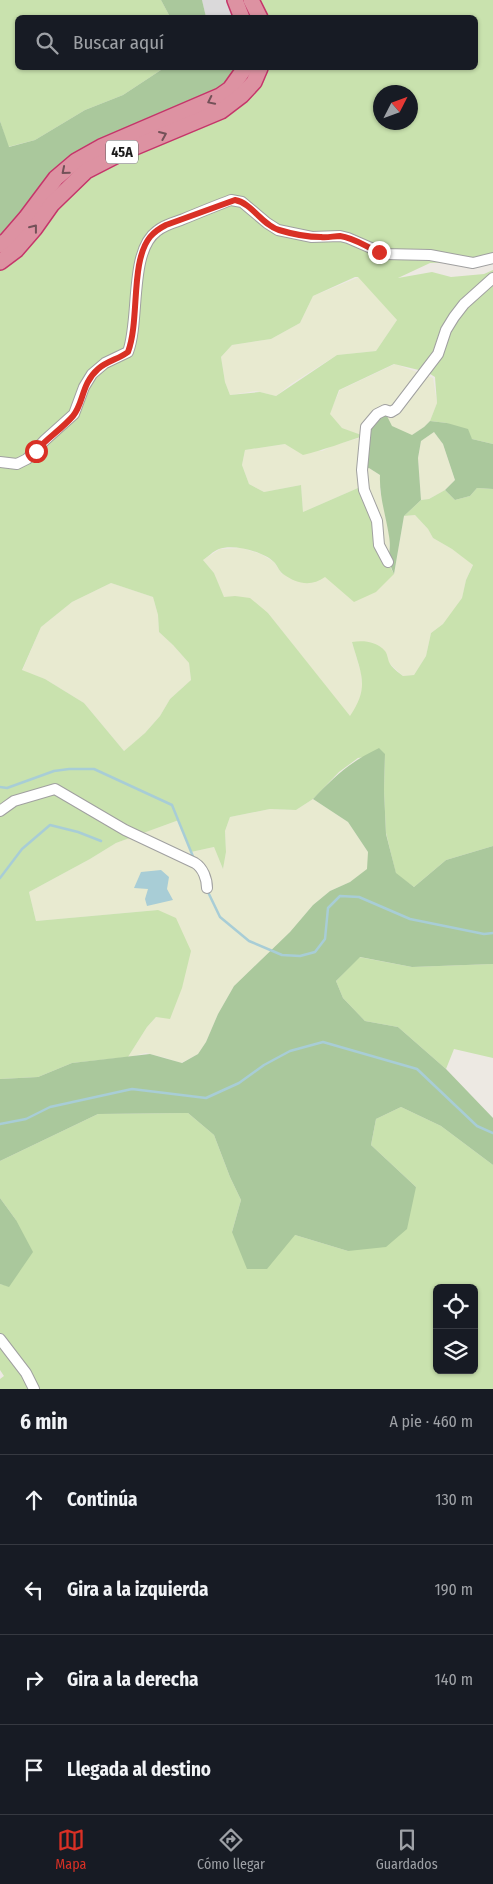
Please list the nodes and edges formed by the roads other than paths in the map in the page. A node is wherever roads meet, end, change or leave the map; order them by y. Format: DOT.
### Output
graph roads {
  1 [pos="235,0"];
  2 [pos="251,0"];
  3 [pos="241,15"];
  4 [pos="258,15"];
  5 [pos="244,70"];
  6 [pos="259,70"];
  7 [pos="0,245"];
  8 [pos="493,258"];
  9 [pos="0,262"];
  10 [pos="493,278"];
  11 [pos="0,462"];
  12 [pos="388,562"];
  13 [pos="0,811"];
  14 [pos="207,888"];
  15 [pos="0,1340"];
  16 [pos="34,1389"];
  1 -- 3 [label="highway"];
  2 -- 4 [label="highway"];
  5 -- 7 [label="highway, 45A, one-way"];
  9 -- 6 [label="highway, 45A, one-way"];
  8 -- 11 [label="street"];
  10 -- 12 [label="street"];
  13 -- 14 [label="street"];
  15 -- 16 [label="street"];
}
